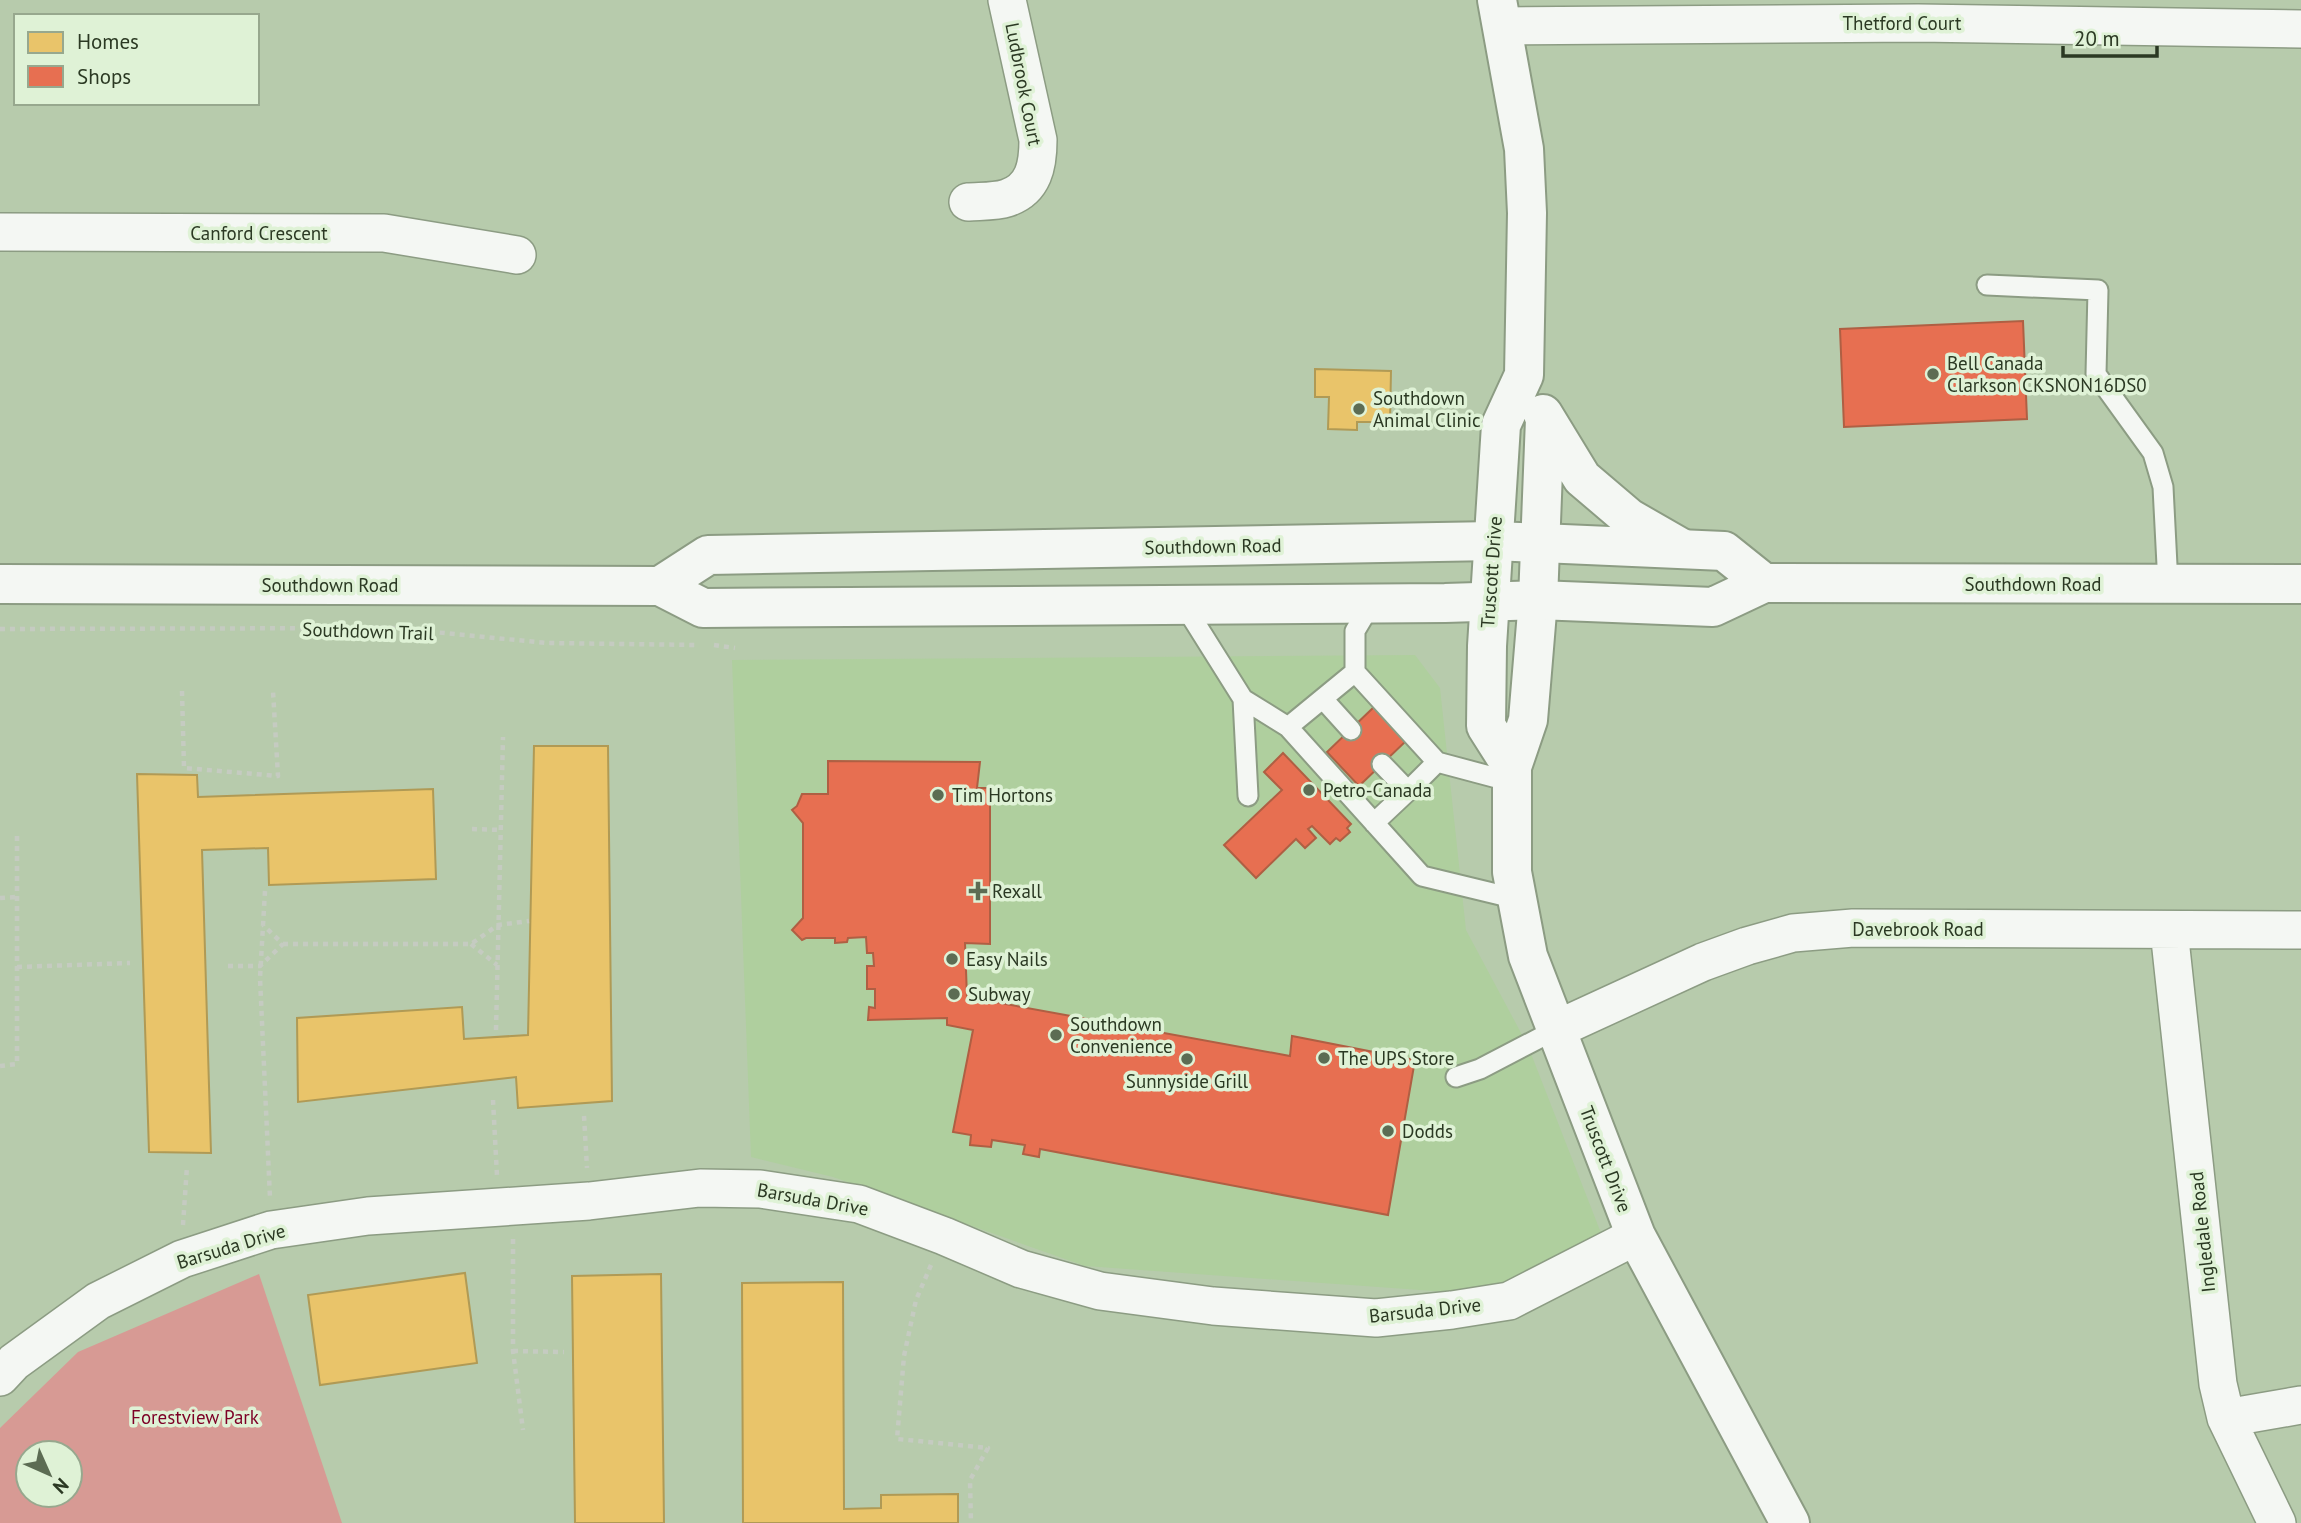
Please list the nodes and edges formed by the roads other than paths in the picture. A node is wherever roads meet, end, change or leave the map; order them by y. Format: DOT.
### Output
graph roads {
  1 [pos="1007,0"];
  2 [pos="1918,11"];
  3 [pos="1500,13"];
  4 [pos="2301,29"];
  5 [pos="968,202"];
  6 [pos="0,232"];
  7 [pos="517,255"];
  8 [pos="1987,285"];
  9 [pos="1524,375"];
  10 [pos="1545,419"];
  11 [pos="1494,541"];
  12 [pos="1541,542"];
  13 [pos="1682,549"];
  14 [pos="1764,583"];
  15 [pos="0,584"];
  16 [pos="2301,584"];
  17 [pos="2168,585"];
  18 [pos="660,586"];
  19 [pos="1538,600"];
  20 [pos="1488,601"];
  21 [pos="1371,604"];
  22 [pos="1184,605"];
  23 [pos="1355,672"];
  24 [pos="1243,699"];
  25 [pos="1322,699"];
  26 [pos="1288,727"];
  27 [pos="1351,730"];
  28 [pos="1437,762"];
  29 [pos="1382,764"];
  30 [pos="1512,775"];
  31 [pos="1408,791"];
  32 [pos="1248,796"];
  33 [pos="1374,823"];
  34 [pos="1517,899"];
  35 [pos="2169,930"];
  36 [pos="2301,930"];
  37 [pos="1555,1030"];
  38 [pos="1456,1077"];
  39 [pos="1636,1236"];
  40 [pos="0,1377"];
  41 [pos="2301,1405"];
  42 [pos="2226,1418"];
  43 [pos="1790,1523"];
  44 [pos="2277,1523"];
  1 -- 5 [label="street, Ludbrook Court"];
  2 -- 3 [label="street, Thetford Court"];
  2 -- 4 [label="street, Thetford Court"];
  3 -- 9 [label="main road, Truscott Drive"];
  6 -- 7 [label="street, Canford Crescent"];
  8 -- 17 [label="lane"];
  9 -- 10 [label="main road, Truscott Drive"];
  9 -- 11 [label="main road, Truscott Drive"];
  10 -- 12 [label="main road, Truscott Drive"];
  10 -- 13 [label="main road"];
  11 -- 12 [label="main road, Southdown Road"];
  11 -- 18 [label="main road, Southdown Road"];
  11 -- 20 [label="main road, Truscott Drive"];
  12 -- 13 [label="main road, Southdown Road"];
  12 -- 19 [label="main road, Truscott Drive"];
  13 -- 14 [label="main road, Southdown Road"];
  14 -- 17 [label="main road, Southdown Road"];
  14 -- 19 [label="main road, Southdown Road"];
  15 -- 18 [label="main road, Southdown Road"];
  16 -- 17 [label="main road, Southdown Road"];
  18 -- 22 [label="main road, Southdown Road"];
  19 -- 20 [label="main road, Southdown Road"];
  19 -- 30 [label="main road, Truscott Drive"];
  20 -- 21 [label="main road, Southdown Road"];
  20 -- 30 [label="main road, Truscott Drive"];
  21 -- 22 [label="main road, Southdown Road"];
  21 -- 23 [label="lane"];
  22 -- 24 [label="lane"];
  23 -- 25 [label="lane"];
  23 -- 28 [label="lane"];
  24 -- 26 [label="lane"];
  24 -- 32 [label="lane"];
  25 -- 26 [label="lane"];
  25 -- 27 [label="lane"];
  26 -- 33 [label="lane"];
  28 -- 30 [label="lane"];
  28 -- 31 [label="lane"];
  29 -- 31 [label="lane"];
  30 -- 34 [label="main road, Truscott Drive"];
  31 -- 33 [label="lane"];
  33 -- 34 [label="lane"];
  34 -- 37 [label="main road, Truscott Drive"];
  35 -- 36 [label="street, Davebrook Road"];
  35 -- 37 [label="street, Davebrook Road"];
  35 -- 42 [label="street, Ingledale Road"];
  37 -- 38 [label="lane"];
  37 -- 39 [label="main road, Truscott Drive"];
  39 -- 40 [label="street, Barsuda Drive"];
  39 -- 43 [label="main road, Truscott Drive"];
  41 -- 42 [label="street"];
  42 -- 44 [label="street, Ingledale Road"];
}
